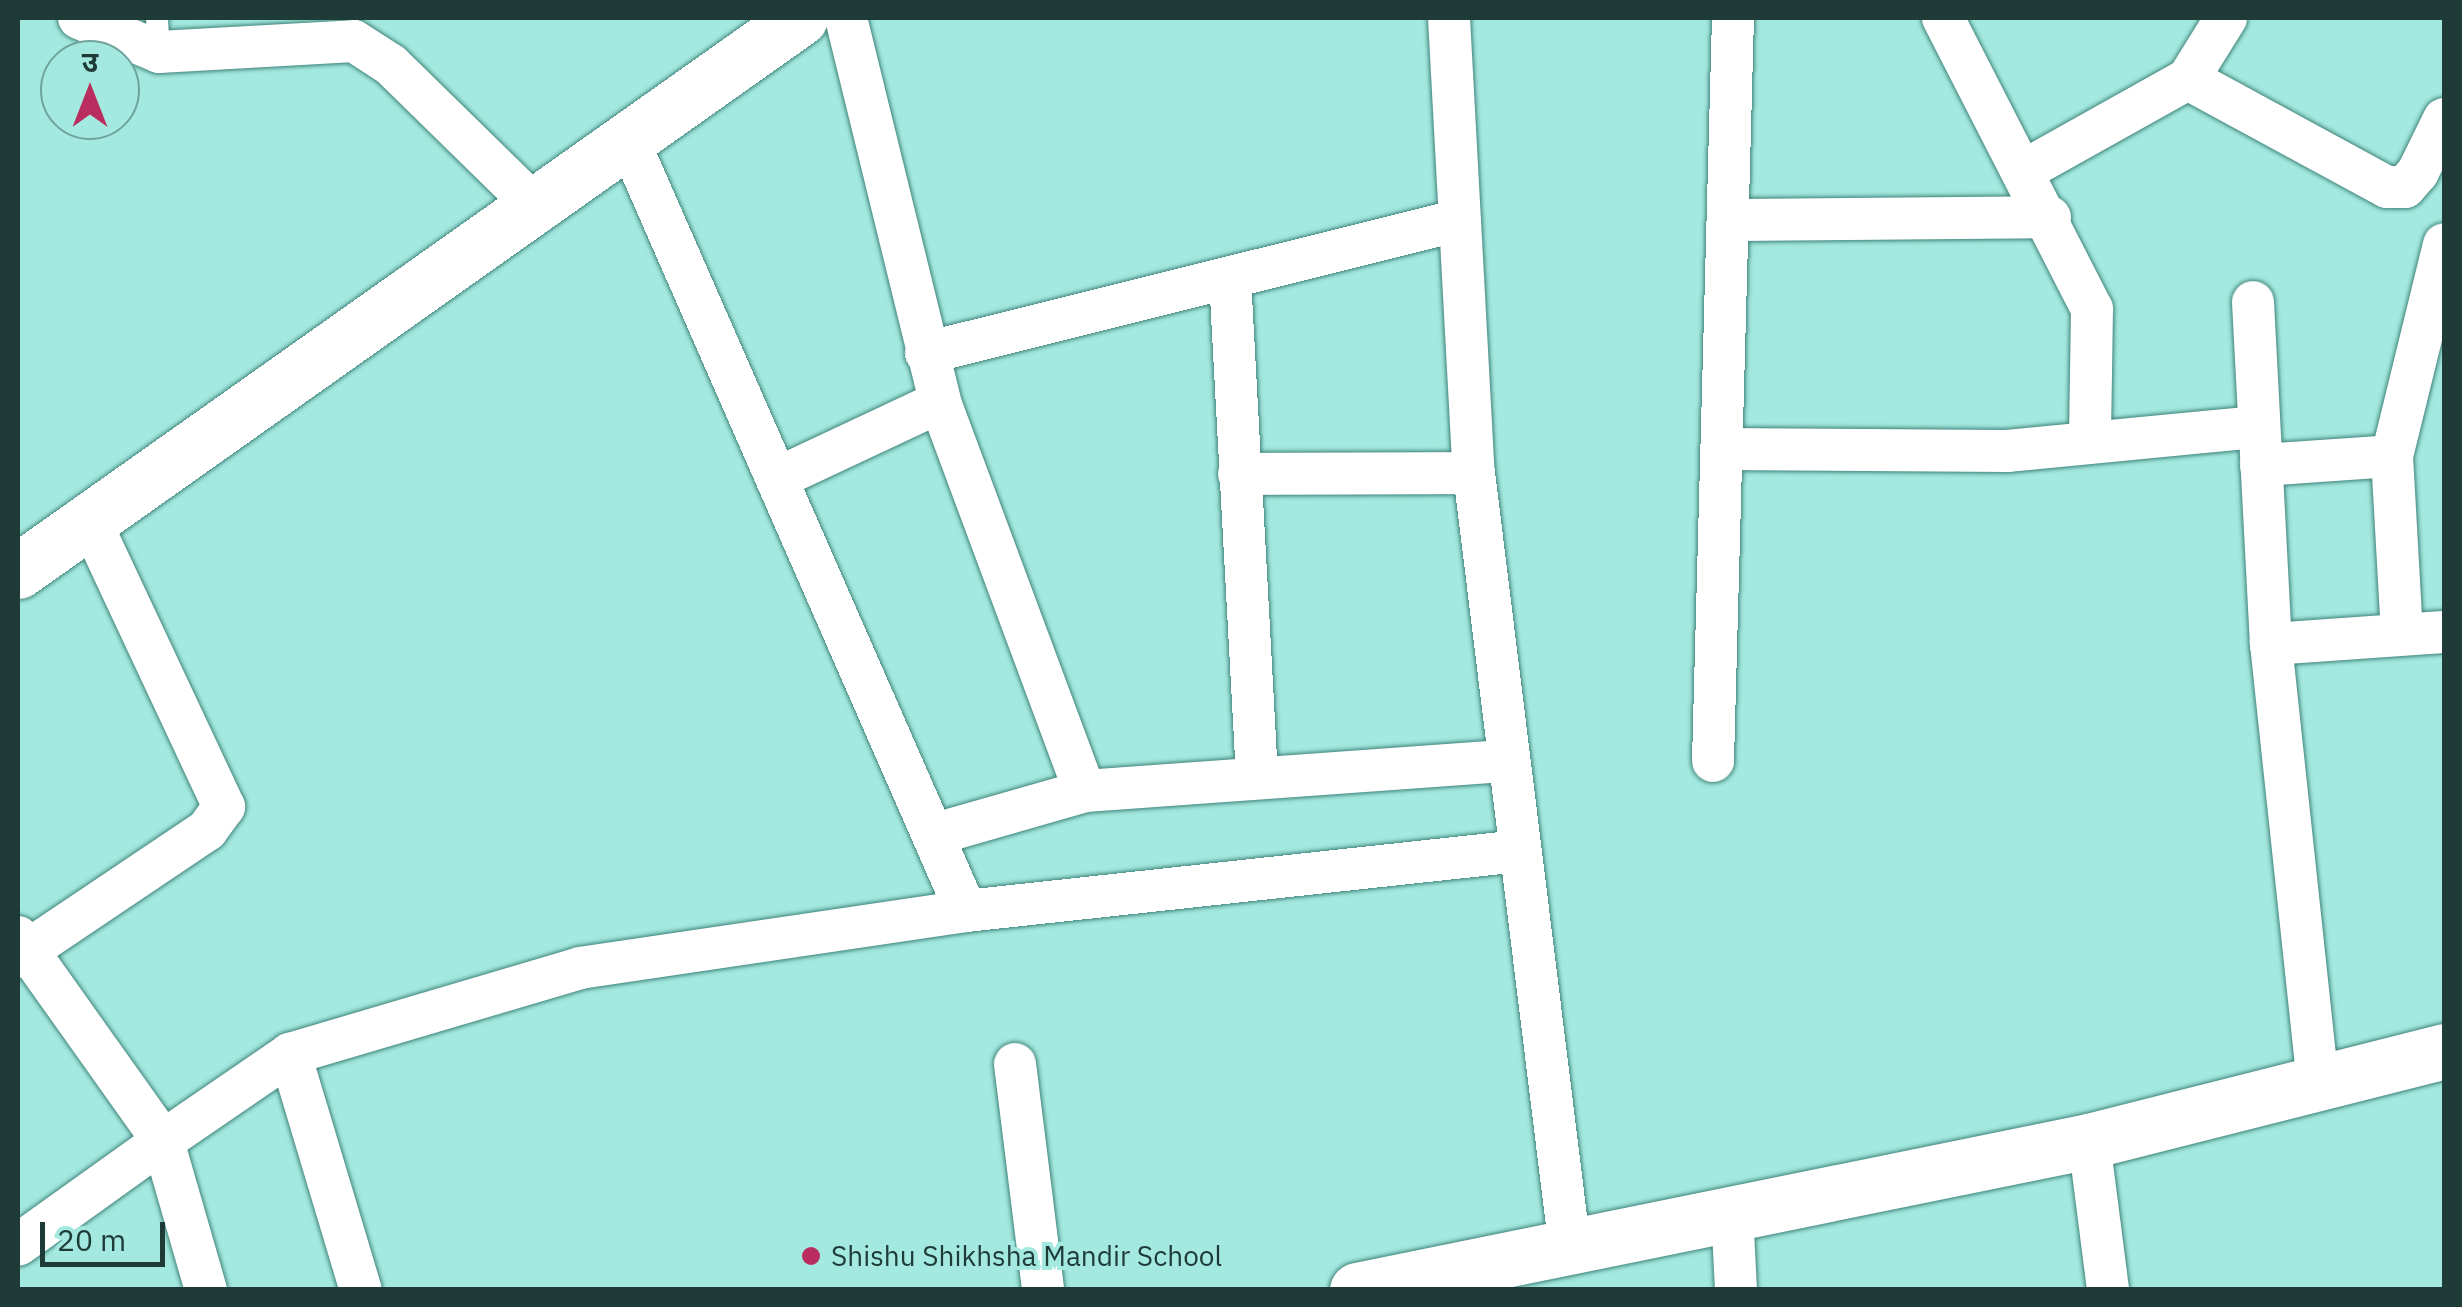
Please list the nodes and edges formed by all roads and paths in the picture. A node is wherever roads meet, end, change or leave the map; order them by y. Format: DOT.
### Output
graph roads {
  1 [pos="79,18"];
  2 [pos="800,18"];
  3 [pos="846,18"];
  4 [pos="1449,18"];
  5 [pos="1733,18"];
  6 [pos="1944,18"];
  7 [pos="2226,18"];
  8 [pos="362,29"];
  9 [pos="158,35"];
  10 [pos="2188,79"];
  11 [pos="2444,119"];
  12 [pos="630,144"];
  13 [pos="2026,170"];
  14 [pos="538,208"];
  15 [pos="2050,217"];
  16 [pos="1460,220"];
  17 [pos="1731,220"];
  18 [pos="2444,244"];
  19 [pos="1230,278"];
  20 [pos="2252,302"];
  21 [pos="2434,335"];
  22 [pos="926,353"];
  23 [pos="940,402"];
  24 [pos="2090,442"];
  25 [pos="2260,446"];
  26 [pos="1724,448"];
  27 [pos="2392,456"];
  28 [pos="1474,473"];
  29 [pos="1239,474"];
  30 [pos="782,476"];
  31 [pos="89,519"];
  32 [pos="22,555"];
  33 [pos="2444,632"];
  34 [pos="2402,634"];
  35 [pos="2271,644"];
  36 [pos="1506,760"];
  37 [pos="1713,760"];
  38 [pos="1257,776"];
  39 [pos="1085,791"];
  40 [pos="939,833"];
  41 [pos="1518,851"];
  42 [pos="966,911"];
  43 [pos="21,947"];
  44 [pos="2444,1051"];
  45 [pos="290,1054"];
  46 [pos="1015,1064"];
  47 [pos="2318,1081"];
  48 [pos="163,1141"];
  49 [pos="2089,1141"];
  50 [pos="1732,1211"];
  51 [pos="1570,1241"];
  52 [pos="18,1245"];
  53 [pos="206,1290"];
  54 [pos="361,1290"];
  55 [pos="1044,1290"];
  56 [pos="1356,1290"];
  57 [pos="1736,1290"];
  58 [pos="2108,1290"];
  1 -- 9 [label="street"];
  2 -- 12 [label="main road"];
  3 -- 22 [label="street"];
  4 -- 16 [label="street"];
  5 -- 17 [label="street"];
  6 -- 13 [label="street"];
  7 -- 10 [label="street"];
  8 -- 9 [label="street"];
  8 -- 14 [label="street"];
  10 -- 11 [label="street"];
  10 -- 13 [label="street"];
  12 -- 14 [label="main road"];
  12 -- 30 [label="street"];
  13 -- 15 [label="street"];
  14 -- 31 [label="main road"];
  15 -- 17 [label="street"];
  15 -- 24 [label="street"];
  16 -- 19 [label="street"];
  16 -- 28 [label="street"];
  17 -- 26 [label="street"];
  18 -- 21 [label="street"];
  19 -- 22 [label="street"];
  19 -- 29 [label="street"];
  20 -- 25 [label="street"];
  21 -- 27 [label="street"];
  22 -- 23 [label="street"];
  23 -- 30 [label="street"];
  23 -- 39 [label="street"];
  24 -- 25 [label="street"];
  24 -- 26 [label="street"];
  25 -- 27 [label="street"];
  25 -- 35 [label="street"];
  26 -- 37 [label="street"];
  27 -- 34 [label="street"];
  28 -- 29 [label="street"];
  28 -- 36 [label="street"];
  29 -- 38 [label="street"];
  30 -- 40 [label="street"];
  31 -- 32 [label="main road"];
  31 -- 43 [label="street"];
  33 -- 34 [label="street"];
  34 -- 35 [label="street"];
  35 -- 47 [label="street"];
  36 -- 38 [label="street"];
  36 -- 41 [label="street"];
  38 -- 39 [label="street"];
  39 -- 40 [label="street"];
  40 -- 42 [label="street"];
  41 -- 42 [label="street"];
  41 -- 51 [label="street"];
  42 -- 45 [label="street"];
  43 -- 48 [label="street"];
  44 -- 47 [label="main road"];
  45 -- 48 [label="street"];
  45 -- 54 [label="street"];
  46 -- 55 [label="street"];
  47 -- 49 [label="main road"];
  48 -- 52 [label="street"];
  48 -- 53 [label="street"];
  49 -- 50 [label="main road"];
  49 -- 58 [label="street"];
  50 -- 51 [label="main road"];
  50 -- 57 [label="street"];
  51 -- 56 [label="main road"];
}
